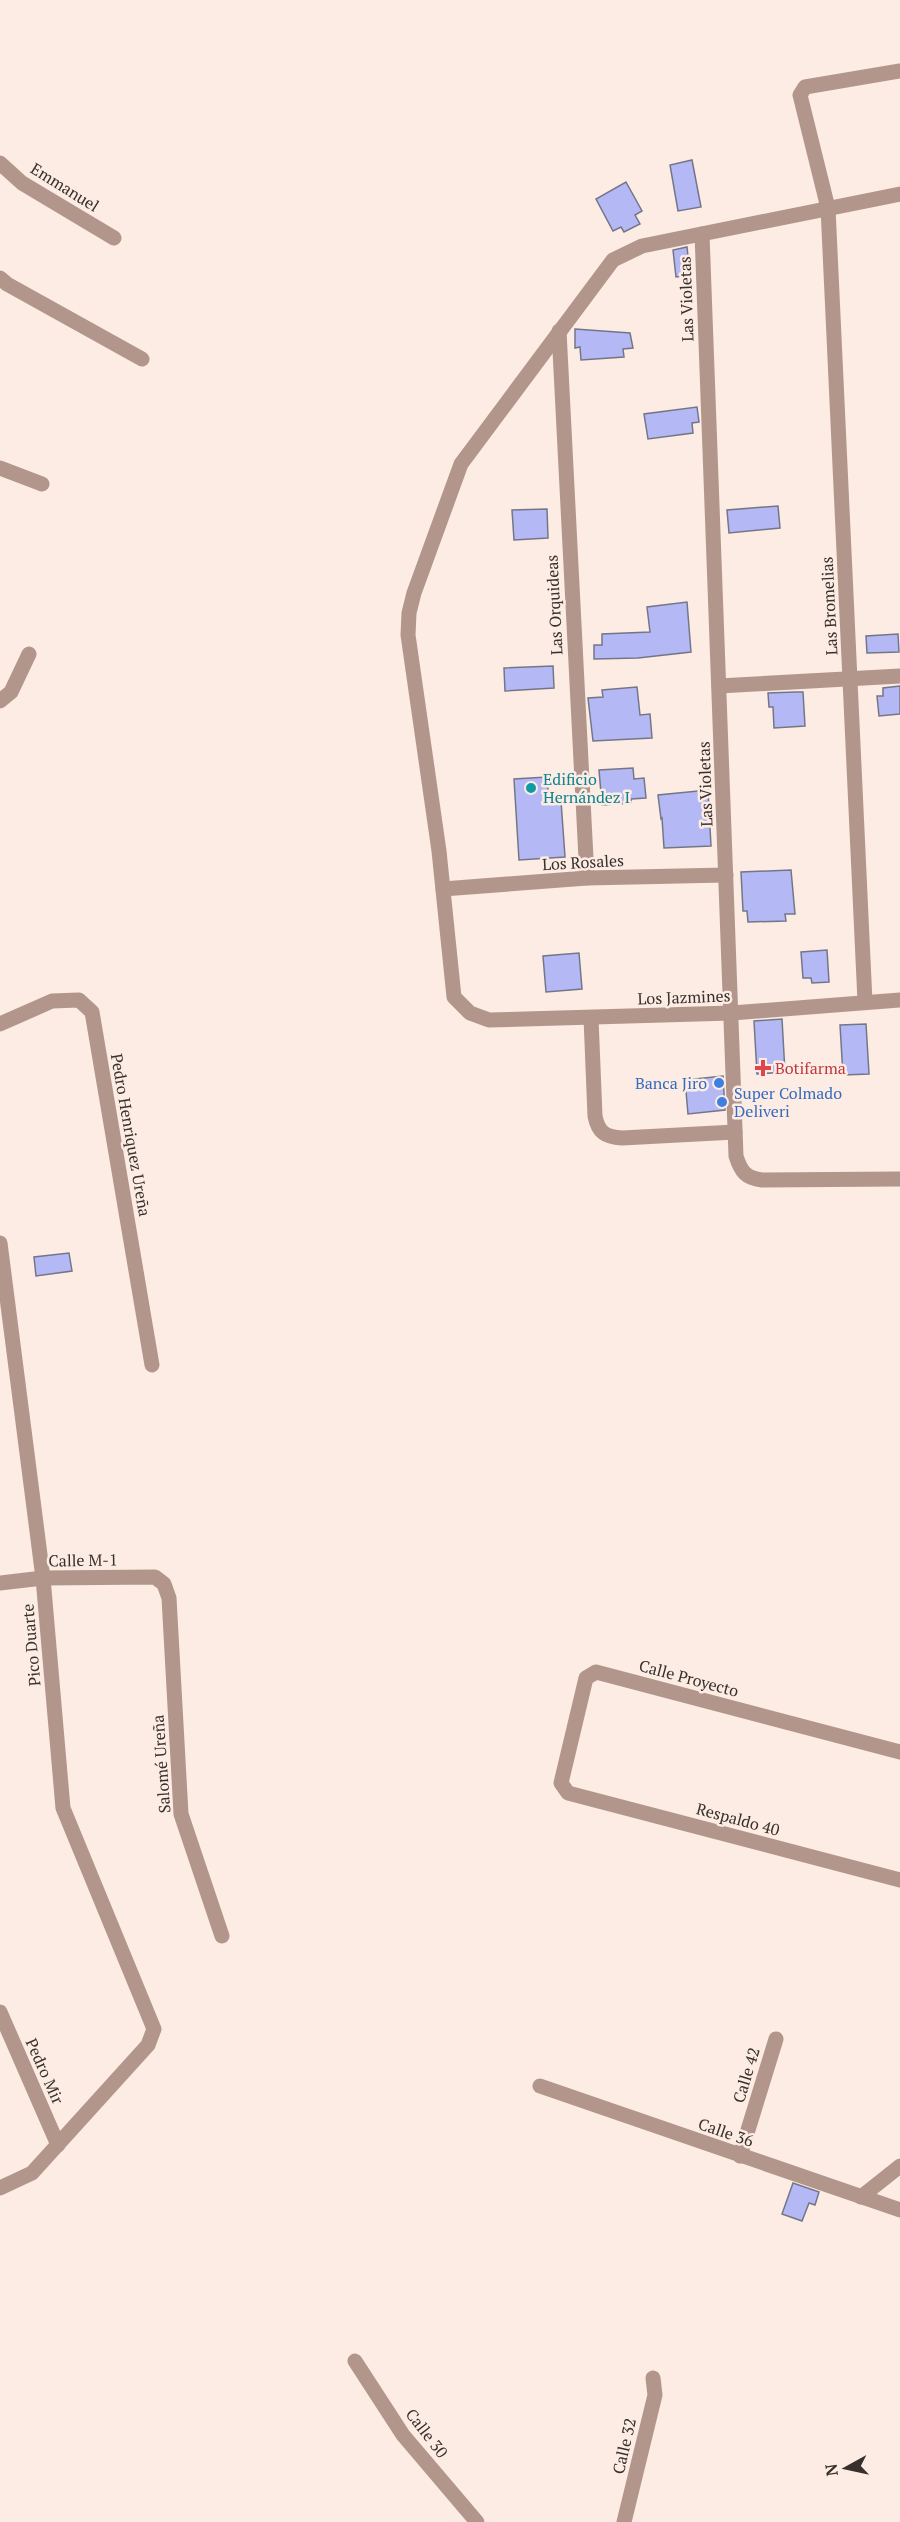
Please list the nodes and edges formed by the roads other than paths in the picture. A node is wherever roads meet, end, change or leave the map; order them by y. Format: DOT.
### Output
graph roads {
  1 [pos="900,71"];
  2 [pos="0,163"];
  3 [pos="900,194"];
  4 [pos="828,208"];
  5 [pos="702,234"];
  6 [pos="114,238"];
  7 [pos="3,281"];
  8 [pos="559,331"];
  9 [pos="142,358"];
  10 [pos="0,468"];
  11 [pos="42,484"];
  12 [pos="29,654"];
  13 [pos="900,676"];
  14 [pos="851,678"];
  15 [pos="719,686"];
  16 [pos="0,701"];
  17 [pos="726,875"];
  18 [pos="587,878"];
  19 [pos="443,889"];
  20 [pos="900,1000"];
  21 [pos="865,1002"];
  22 [pos="732,1013"];
  23 [pos="591,1018"];
  24 [pos="0,1024"];
  25 [pos="735,1132"];
  26 [pos="900,1179"];
  27 [pos="0,1243"];
  28 [pos="152,1365"];
  29 [pos="43,1578"];
  30 [pos="0,1583"];
  31 [pos="164,1584"];
  32 [pos="900,1752"];
  33 [pos="567,1793"];
  34 [pos="900,1880"];
  35 [pos="222,1936"];
  36 [pos="0,2012"];
  37 [pos="776,2039"];
  38 [pos="540,2086"];
  39 [pos="58,2145"];
  40 [pos="740,2156"];
  41 [pos="900,2166"];
  42 [pos="0,2187"];
  43 [pos="861,2197"];
  44 [pos="900,2210"];
  45 [pos="355,2361"];
  46 [pos="653,2378"];
  47 [pos="477,2522"];
  48 [pos="624,2522"];
  1 -- 4 [label="street, Las Bromelias"];
  2 -- 6 [label="street, Emmanuel"];
  3 -- 4 [label="street"];
  4 -- 5 [label="street"];
  4 -- 14 [label="street, Las Bromelias"];
  5 -- 8 [label="street"];
  5 -- 15 [label="street, Las Violetas"];
  7 -- 9 [label="street"];
  8 -- 18 [label="street, Las Orquideas"];
  8 -- 19 [label="street"];
  10 -- 11 [label="street"];
  12 -- 16 [label="street"];
  13 -- 14 [label="street"];
  14 -- 15 [label="street"];
  14 -- 21 [label="street, Las Bromelias"];
  15 -- 17 [label="street, Las Violetas"];
  17 -- 18 [label="street, Los Rosales"];
  17 -- 22 [label="street, Las Violetas"];
  18 -- 19 [label="street, Los Rosales"];
  19 -- 23 [label="street, Los Jazmines"];
  20 -- 21 [label="street, Los Jazmines"];
  21 -- 22 [label="street, Los Jazmines"];
  22 -- 23 [label="street, Los Jazmines"];
  22 -- 25 [label="street, Las Violetas"];
  23 -- 25 [label="street"];
  24 -- 28 [label="street, Pedro Henriquez Ureña"];
  25 -- 26 [label="street, Las Violetas"];
  27 -- 29 [label="street, Pico Duarte"];
  29 -- 30 [label="street, Calle M-1"];
  29 -- 31 [label="street, Calle M-1"];
  29 -- 39 [label="street, Pico Duarte"];
  31 -- 35 [label="street, Salomé Ureña"];
  32 -- 33 [label="street, Calle Proyecto"];
  33 -- 34 [label="street, Respaldo 40"];
  36 -- 39 [label="street, Pedro Mir"];
  37 -- 40 [label="street, Calle 42"];
  38 -- 40 [label="street, Calle 36"];
  39 -- 42 [label="street"];
  40 -- 43 [label="street, Calle 36"];
  41 -- 43 [label="street"];
  43 -- 44 [label="street, Calle 36"];
  45 -- 47 [label="street, Calle 30"];
  46 -- 48 [label="street, Calle 32"];
}
